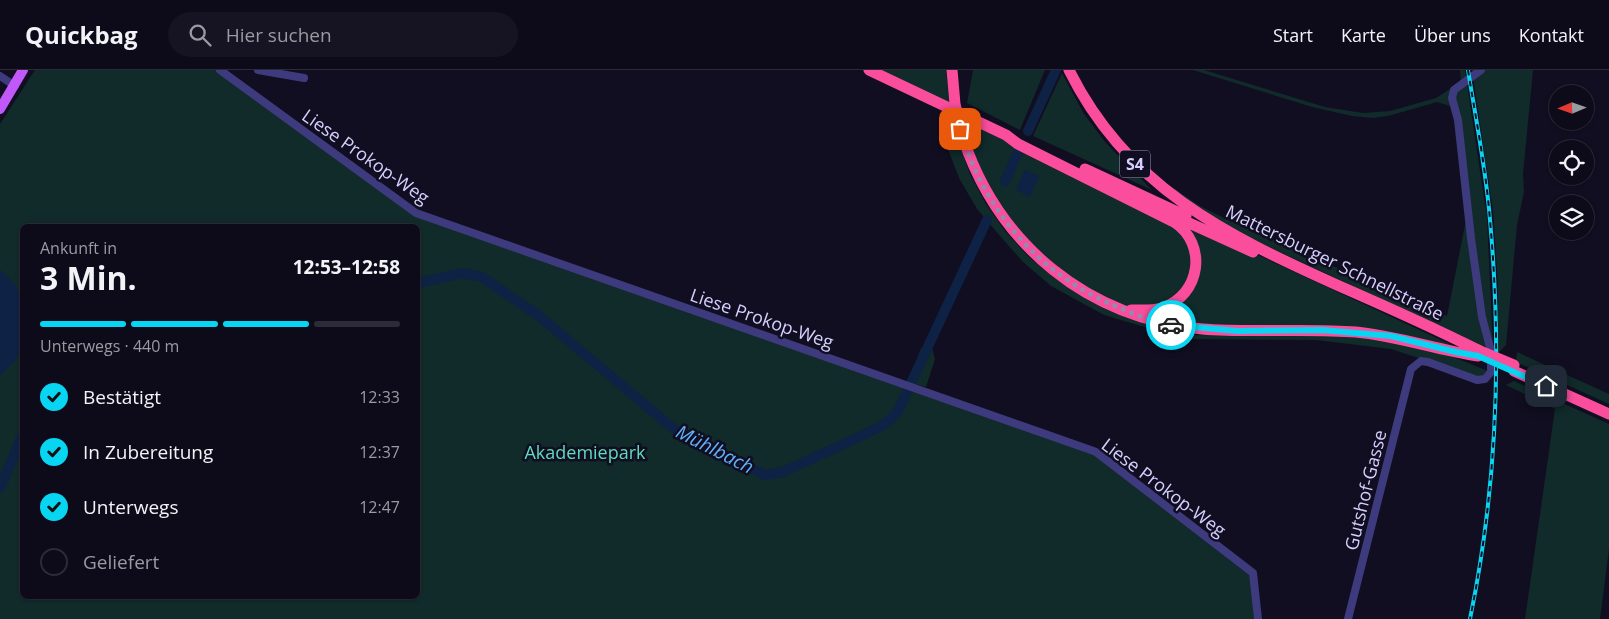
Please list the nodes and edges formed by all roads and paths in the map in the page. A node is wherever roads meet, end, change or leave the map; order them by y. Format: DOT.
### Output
graph roads {
  1 [pos="23,70"];
  2 [pos="220,70"];
  3 [pos="258,70"];
  4 [pos="870,70"];
  5 [pos="952,70"];
  6 [pos="1069,70"];
  7 [pos="1481,70"];
  8 [pos="0,76"];
  9 [pos="304,78"];
  10 [pos="15,86"];
  11 [pos="0,109"];
  12 [pos="1006,135"];
  13 [pos="1056,162"];
  14 [pos="1270,254"];
  15 [pos="1122,309"];
  16 [pos="1478,353"];
  17 [pos="1514,368"];
  18 [pos="1609,408"];
  19 [pos="1609,414"];
  20 [pos="1258,619"];
  21 [pos="1348,619"];
  1 -- 10 [label="main road"];
  2 -- 20 [label="street, Liese Prokop-Weg"];
  3 -- 9 [label="street"];
  4 -- 12 [label="highway"];
  5 -- 15 [label="highway, Mattersburger Schnellstraße / S4, bridge"];
  6 -- 14 [label="highway, Mattersburger Schnellstraße / S4"];
  7 -- 21 [label="street, Gutshof-Gasse"];
  8 -- 10 [label="street"];
  10 -- 11 [label="main road"];
  12 -- 13 [label="highway"];
  12 -- 14 [label="highway"];
  13 -- 15 [label="highway"];
  13 -- 16 [label="highway"];
  14 -- 16 [label="highway, Mattersburger Schnellstraße / S4"];
  15 -- 16 [label="highway, Mattersburger Schnellstraße / S4"];
  16 -- 17 [label="highway, Mattersburger Schnellstraße / S4"];
  17 -- 18 [label="highway, Mattersburger Schnellstraße / S4"];
  17 -- 19 [label="highway, Mattersburger Schnellstraße / S4"];
}
